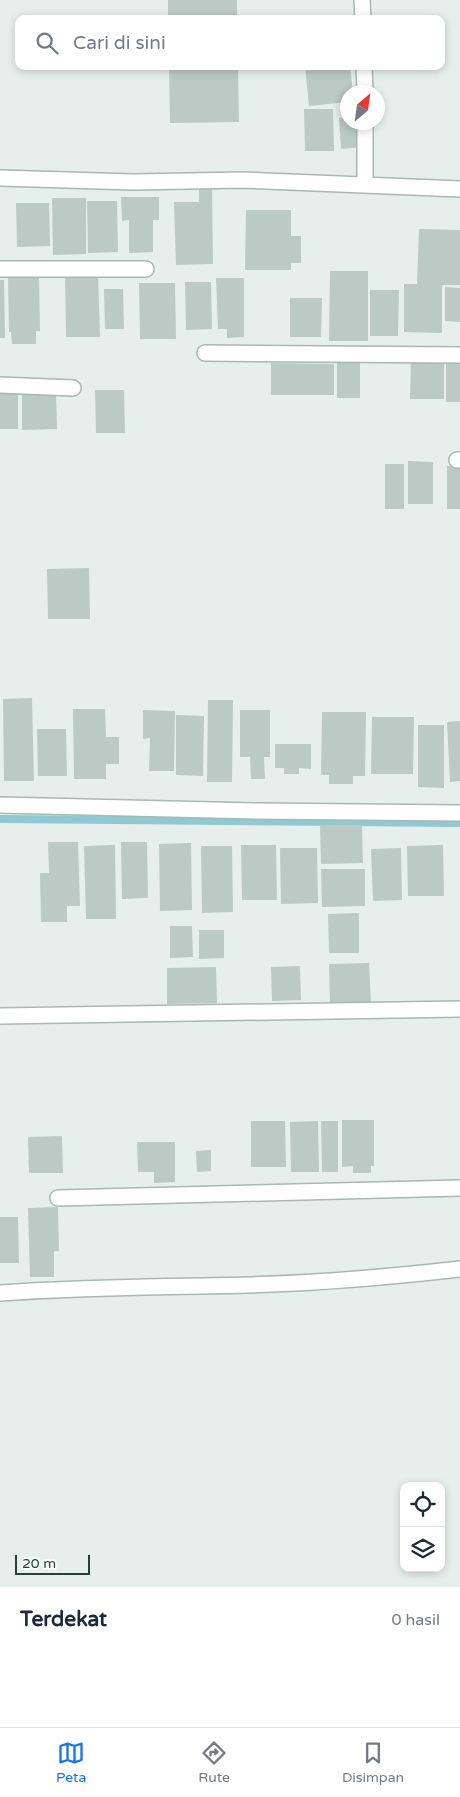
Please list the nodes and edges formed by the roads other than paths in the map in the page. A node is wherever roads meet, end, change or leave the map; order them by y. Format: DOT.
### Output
graph roads {
  1 [pos="362,0"];
  2 [pos="363,15"];
  3 [pos="364,70"];
  4 [pos="365,85"];
  5 [pos="365,130"];
  6 [pos="0,178"];
  7 [pos="365,184"];
  8 [pos="460,189"];
  9 [pos="0,269"];
  10 [pos="146,269"];
  11 [pos="206,353"];
  12 [pos="460,355"];
  13 [pos="0,385"];
  14 [pos="73,388"];
  15 [pos="0,805"];
  16 [pos="460,813"];
  17 [pos="460,1009"];
  18 [pos="0,1016"];
  19 [pos="460,1188"];
  20 [pos="58,1198"];
  21 [pos="460,1270"];
  22 [pos="0,1293"];
  1 -- 2 [label="street"];
  3 -- 4 [label="street"];
  5 -- 7 [label="street"];
  6 -- 7 [label="street"];
  7 -- 8 [label="street"];
  9 -- 10 [label="street"];
  11 -- 12 [label="street"];
  13 -- 14 [label="street"];
  15 -- 16 [label="street"];
  17 -- 18 [label="street"];
  19 -- 20 [label="street"];
  21 -- 22 [label="street"];
}
